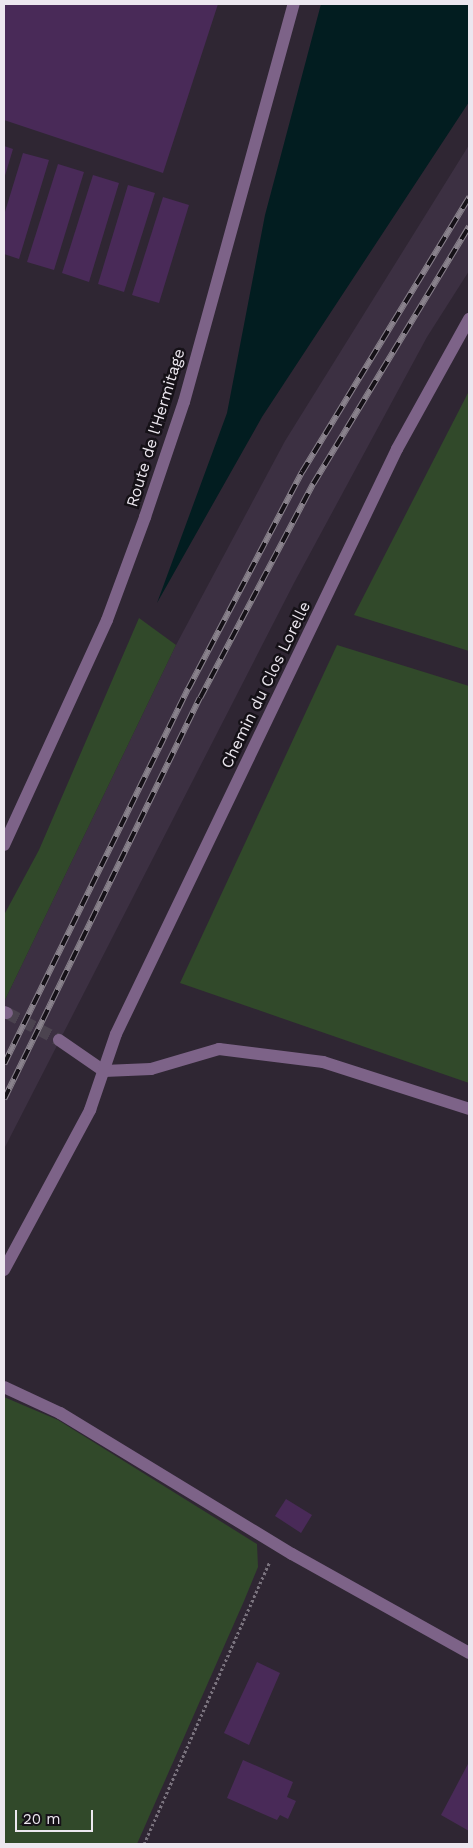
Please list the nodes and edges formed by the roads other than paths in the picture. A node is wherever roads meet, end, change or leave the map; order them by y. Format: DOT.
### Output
graph roads {
  1 [pos="294,4"];
  2 [pos="469,320"];
  3 [pos="4,845"];
  4 [pos="59,1040"];
  5 [pos="104,1070"];
  6 [pos="469,1109"];
  7 [pos="4,1270"];
  8 [pos="4,1386"];
  9 [pos="469,1653"];
  1 -- 3 [label="street, Route de l'Hermitage"];
  2 -- 5 [label="street, Chemin du Clos Lorelle"];
  4 -- 5 [label="street"];
  5 -- 6 [label="street"];
  5 -- 7 [label="street, Chemin du Clos Lorelle"];
  8 -- 9 [label="street"];
}
